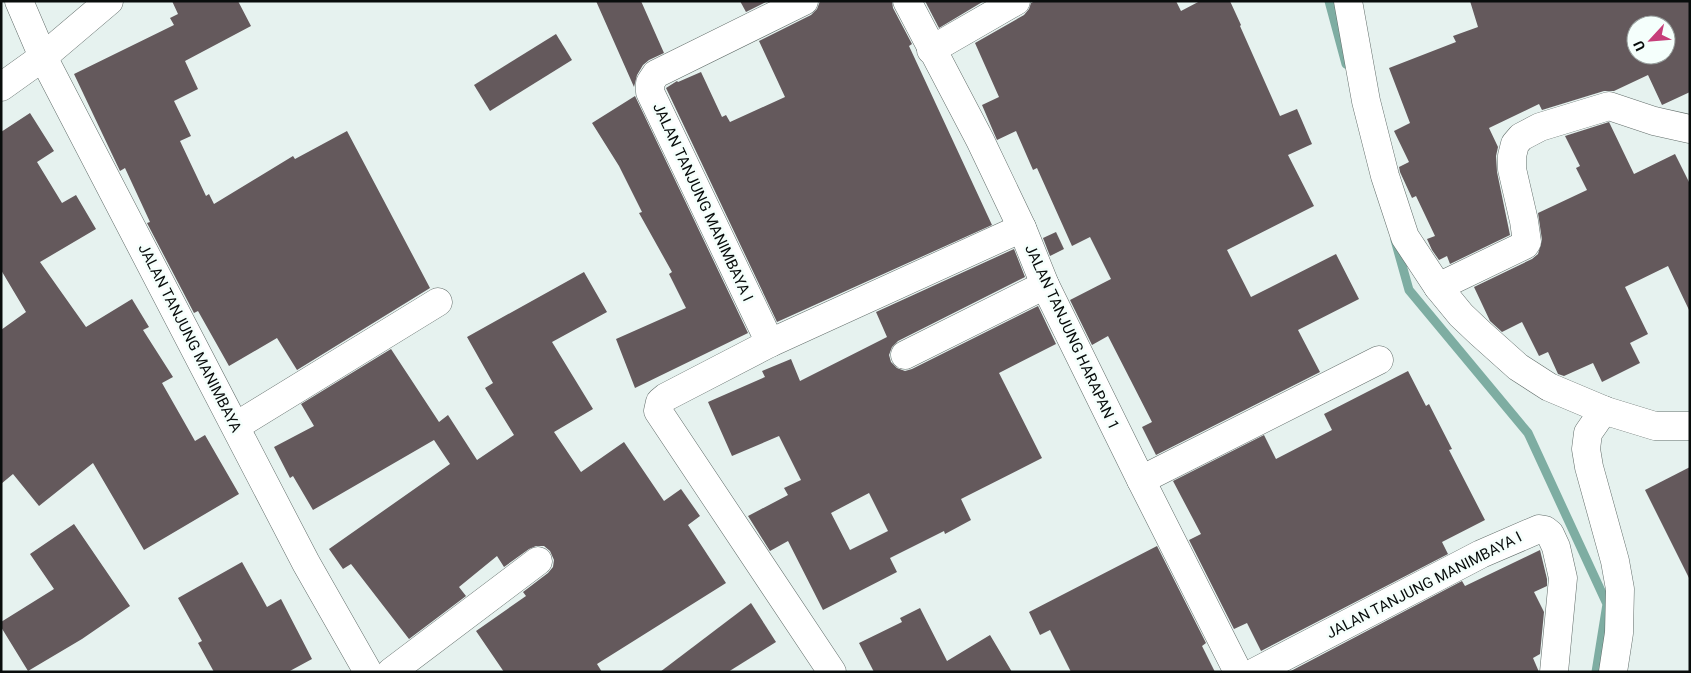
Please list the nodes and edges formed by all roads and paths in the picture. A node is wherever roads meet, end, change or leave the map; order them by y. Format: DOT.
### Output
graph roads {
  1 [pos="20,1"];
  2 [pos="109,1"];
  3 [pos="804,1"];
  4 [pos="907,1"];
  5 [pos="1016,1"];
  6 [pos="1348,1"];
  7 [pos="931,50"];
  8 [pos="43,57"];
  9 [pos="1,87"];
  10 [pos="1690,129"];
  11 [pos="1022,228"];
  12 [pos="1045,285"];
  13 [pos="1438,287"];
  14 [pos="438,302"];
  15 [pos="770,343"];
  16 [pos="905,355"];
  17 [pos="1379,360"];
  18 [pos="1604,410"];
  19 [pos="236,426"];
  20 [pos="1690,426"];
  21 [pos="1141,480"];
  22 [pos="538,561"];
  23 [pos="368,672"];
  24 [pos="391,672"];
  25 [pos="832,672"];
  26 [pos="1238,672"];
  27 [pos="1255,672"];
  28 [pos="1554,672"];
  29 [pos="1613,672"];
  1 -- 8 [label="street, JALAN TANJUNG MANIMBAYA"];
  2 -- 8 [label="street"];
  3 -- 15 [label="street, JALAN TANJUNG MANIMBAYA I"];
  4 -- 7 [label="street, JALAN TANJUNG HARAPAN 1"];
  5 -- 7 [label="street"];
  6 -- 13 [label="street"];
  7 -- 11 [label="street, JALAN TANJUNG HARAPAN 1"];
  8 -- 9 [label="street"];
  8 -- 19 [label="street, JALAN TANJUNG MANIMBAYA"];
  10 -- 13 [label="street"];
  11 -- 12 [label="street, JALAN TANJUNG HARAPAN 1"];
  11 -- 15 [label="street"];
  12 -- 16 [label="street"];
  12 -- 21 [label="street, JALAN TANJUNG HARAPAN 1"];
  13 -- 18 [label="street"];
  14 -- 19 [label="street"];
  15 -- 25 [label="street"];
  17 -- 21 [label="street"];
  18 -- 20 [label="street"];
  18 -- 29 [label="street"];
  19 -- 23 [label="street, JALAN TANJUNG MANIMBAYA"];
  21 -- 26 [label="street, JALAN TANJUNG HARAPAN 1"];
  22 -- 24 [label="street"];
  27 -- 28 [label="street, JALAN TANJUNG MANIMBAYA I"];
}
